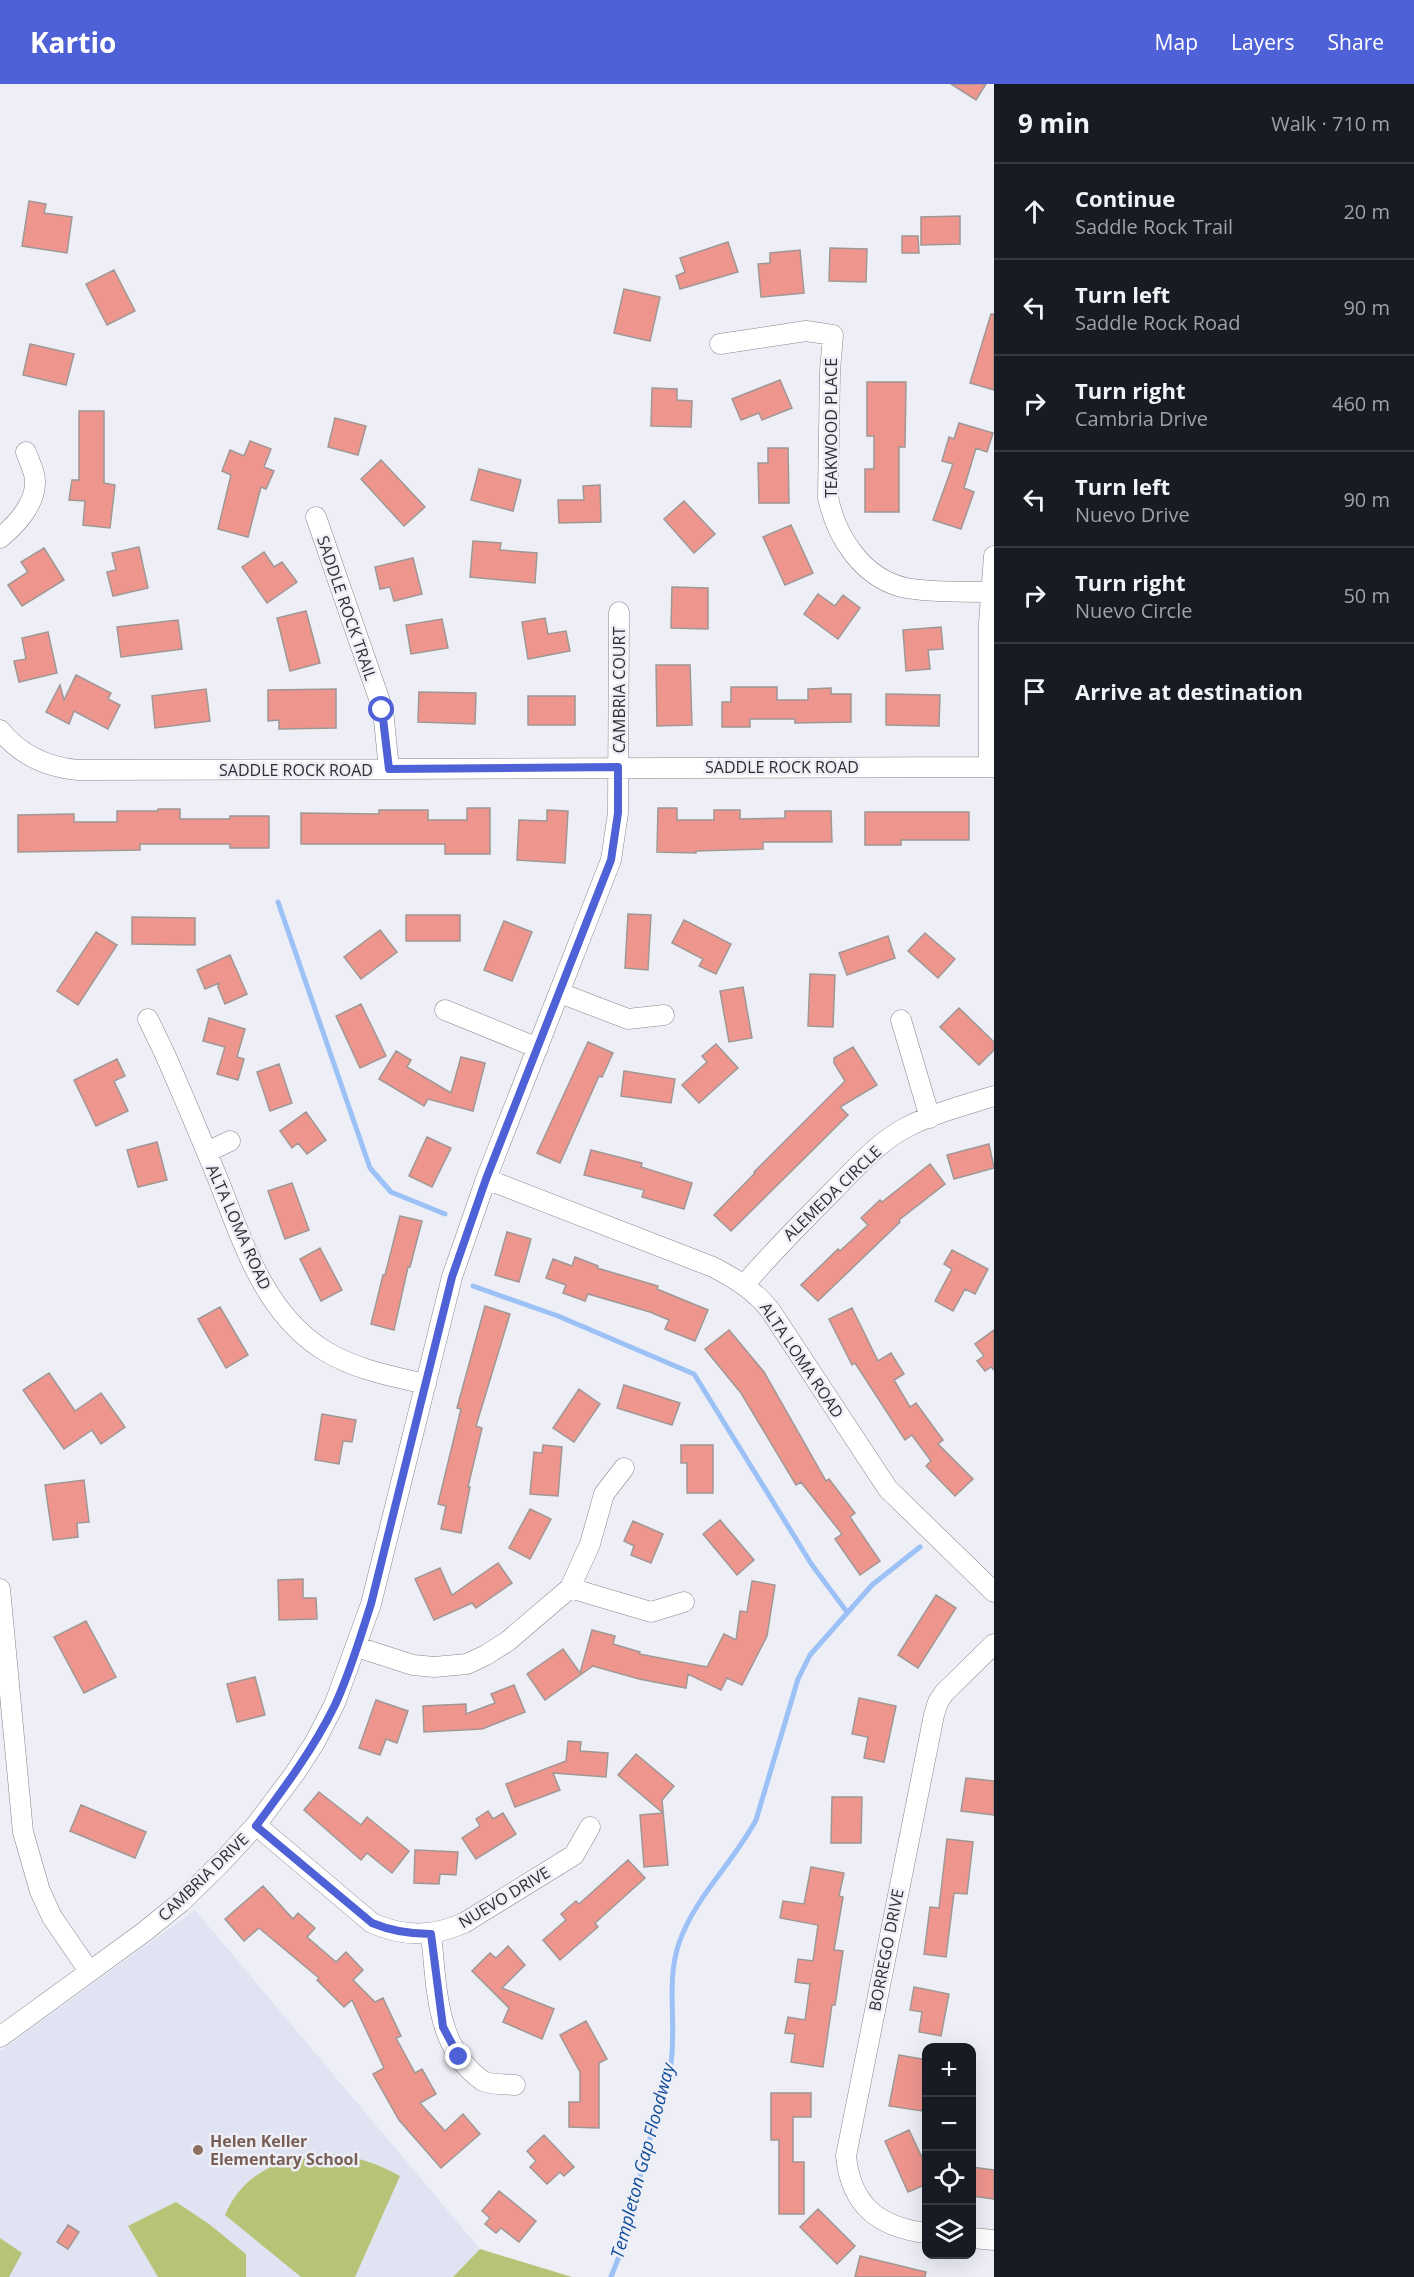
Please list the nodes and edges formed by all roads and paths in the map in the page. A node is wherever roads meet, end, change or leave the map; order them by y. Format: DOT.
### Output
graph roads {
  1 [pos="720,344"];
  2 [pos="26,452"];
  3 [pos="315,517"];
  4 [pos="0,538"];
  5 [pos="994,556"];
  6 [pos="990,592"];
  7 [pos="619,612"];
  8 [pos="1,735"];
  9 [pos="618,767"];
  10 [pos="991,767"];
  11 [pos="389,769"];
  12 [pos="560,993"];
  13 [pos="445,1010"];
  14 [pos="664,1015"];
  15 [pos="148,1019"];
  16 [pos="901,1020"];
  17 [pos="538,1048"];
  18 [pos="994,1096"];
  19 [pos="930,1118"];
  20 [pos="230,1141"];
  21 [pos="207,1152"];
  22 [pos="486,1179"];
  23 [pos="745,1284"];
  24 [pos="426,1384"];
  25 [pos="624,1468"];
  26 [pos="570,1588"];
  27 [pos="0,1589"];
  28 [pos="994,1592"];
  29 [pos="684,1602"];
  30 [pos="994,1644"];
  31 [pos="357,1647"];
  32 [pos="256,1826"];
  33 [pos="590,1827"];
  34 [pos="431,1934"];
  35 [pos="89,1971"];
  36 [pos="0,2037"];
  37 [pos="515,2085"];
  38 [pos="922,2232"];
  39 [pos="976,2238"];
  40 [pos="994,2240"];
  1 -- 6 [label="street, TEAKWOOD PLACE"];
  2 -- 4 [label="street"];
  3 -- 11 [label="street, SADDLE ROCK TRAIL"];
  5 -- 6 [label="street"];
  6 -- 10 [label="street"];
  7 -- 9 [label="street, CAMBRIA COURT"];
  8 -- 11 [label="street, SADDLE ROCK ROAD"];
  9 -- 10 [label="street, SADDLE ROCK ROAD"];
  9 -- 11 [label="street, SADDLE ROCK ROAD"];
  9 -- 12 [label="street, CAMBRIA DRIVE"];
  12 -- 14 [label="street"];
  12 -- 17 [label="street, CAMBRIA DRIVE"];
  13 -- 17 [label="street"];
  15 -- 21 [label="street, ALTA LOMA ROAD"];
  16 -- 19 [label="street"];
  17 -- 22 [label="street, CAMBRIA DRIVE"];
  18 -- 19 [label="street, ALEMEDA CIRCLE"];
  19 -- 23 [label="street, ALEMEDA CIRCLE"];
  20 -- 21 [label="street, ALTA LOMA ROAD"];
  21 -- 24 [label="street, ALTA LOMA ROAD"];
  22 -- 23 [label="street, ALTA LOMA ROAD"];
  22 -- 24 [label="street, CAMBRIA DRIVE"];
  23 -- 28 [label="street, ALTA LOMA ROAD"];
  24 -- 31 [label="street, CAMBRIA DRIVE"];
  25 -- 26 [label="street"];
  26 -- 29 [label="street"];
  26 -- 31 [label="street"];
  27 -- 35 [label="street"];
  30 -- 38 [label="street, BORREGO DRIVE"];
  31 -- 32 [label="street, CAMBRIA DRIVE"];
  32 -- 34 [label="street, NUEVO DRIVE"];
  32 -- 35 [label="street, CAMBRIA DRIVE"];
  33 -- 34 [label="street, NUEVO DRIVE"];
  34 -- 37 [label="street"];
  35 -- 36 [label="street, CAMBRIA DRIVE"];
  39 -- 40 [label="street"];
}
